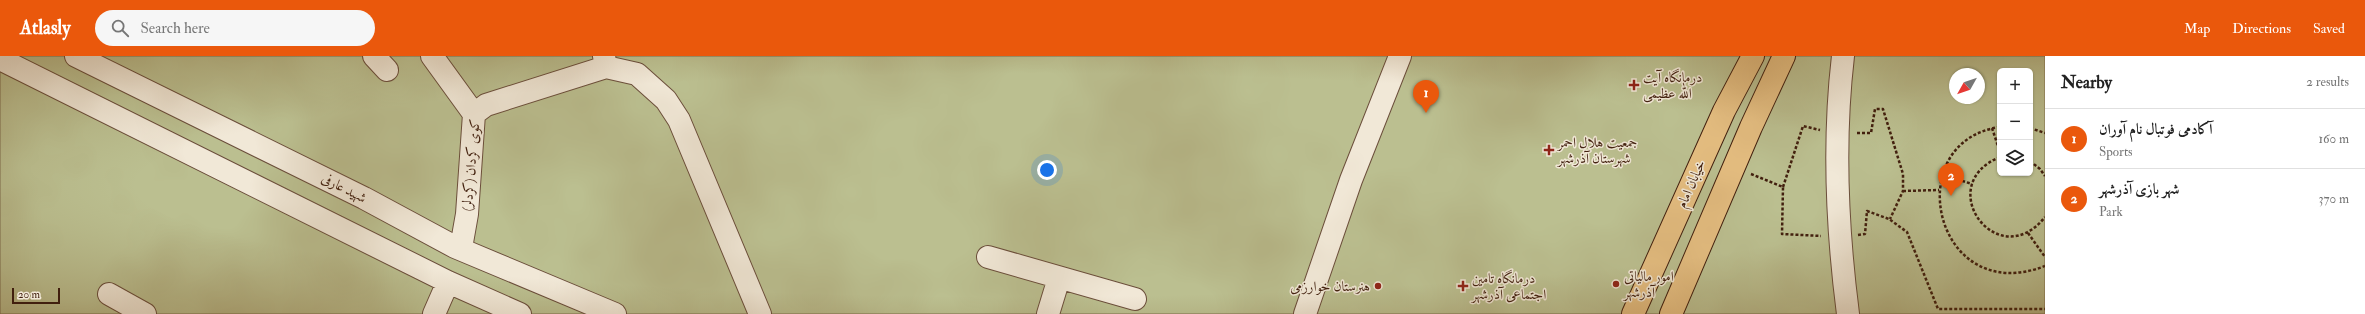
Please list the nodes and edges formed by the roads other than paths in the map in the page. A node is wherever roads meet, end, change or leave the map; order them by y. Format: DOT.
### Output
graph roads {
  1 [pos="76,56"];
  2 [pos="432,56"];
  3 [pos="1400,56"];
  4 [pos="1753,56"];
  5 [pos="1784,56"];
  6 [pos="1843,56"];
  7 [pos="0,59"];
  8 [pos="605,61"];
  9 [pos="111,63"];
  10 [pos="474,114"];
  11 [pos="461,249"];
  12 [pos="988,258"];
  13 [pos="1059,278"];
  14 [pos="448,281"];
  15 [pos="109,294"];
  16 [pos="1135,299"];
  17 [pos="144,314"];
  18 [pos="434,314"];
  19 [pos="520,314"];
  20 [pos="615,314"];
  21 [pos="760,314"];
  22 [pos="1048,314"];
  23 [pos="1305,314"];
  24 [pos="1633,314"];
  25 [pos="1671,314"];
  26 [pos="1848,314"];
  1 -- 9 [label="street, شهید عارفی"];
  2 -- 10 [label="street"];
  3 -- 23 [label="street"];
  4 -- 24 [label="main road, خیابان امام"];
  5 -- 25 [label="main road"];
  6 -- 26 [label="street"];
  7 -- 14 [label="street"];
  8 -- 10 [label="street, کوی کردان (کردلر)"];
  8 -- 21 [label="street"];
  9 -- 11 [label="street, شهید عارفی"];
  10 -- 11 [label="street, کوی کردان (کردلر)"];
  11 -- 14 [label="street"];
  11 -- 14 [label="street"];
  11 -- 20 [label="street, شهید عارفی"];
  12 -- 13 [label="street"];
  13 -- 16 [label="street"];
  13 -- 22 [label="street"];
  14 -- 18 [label="street"];
  14 -- 19 [label="street"];
  15 -- 17 [label="street"];
}
